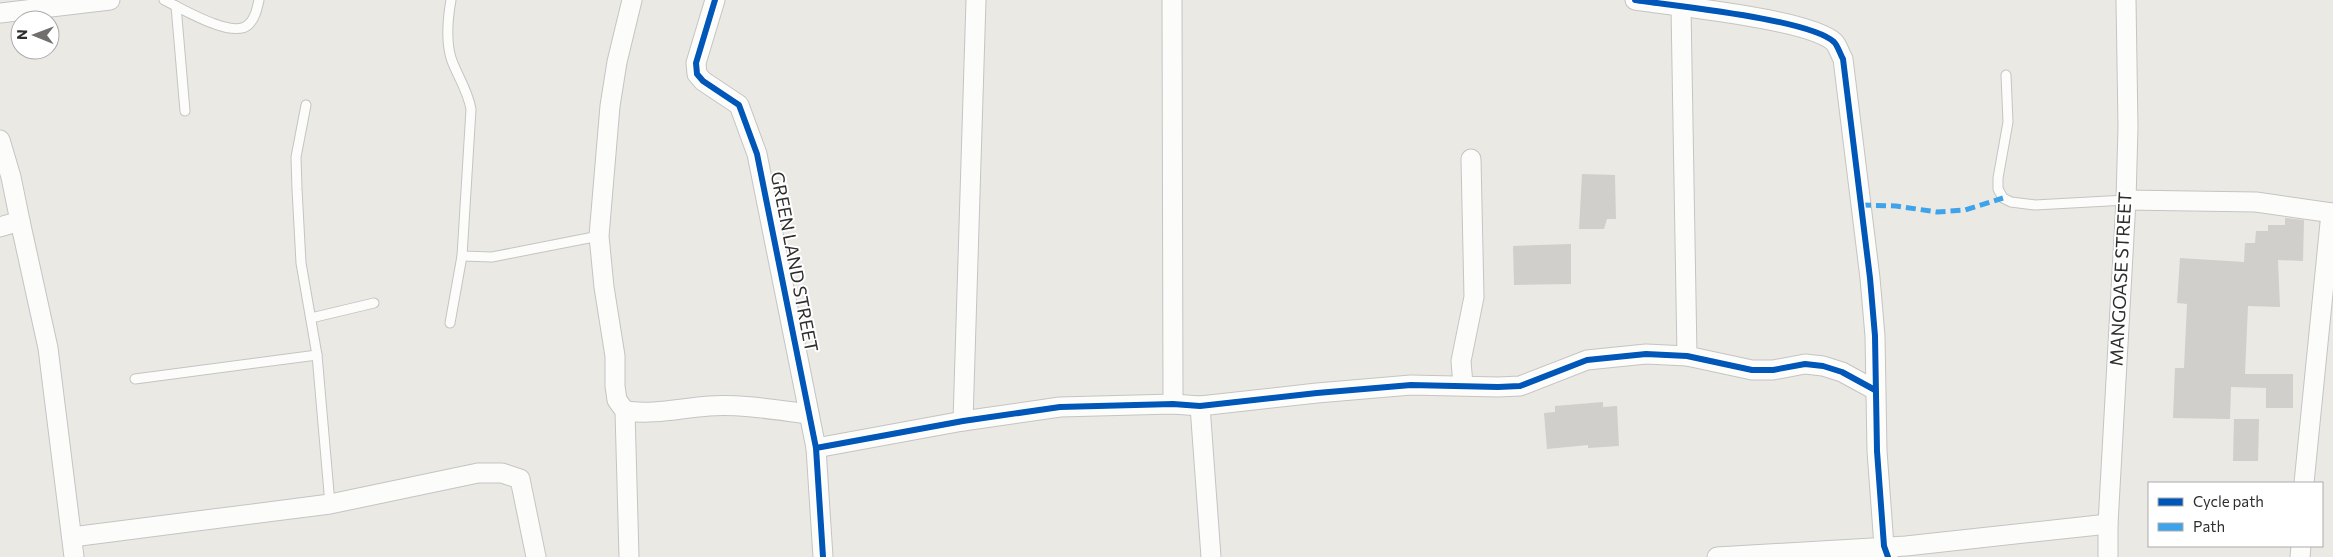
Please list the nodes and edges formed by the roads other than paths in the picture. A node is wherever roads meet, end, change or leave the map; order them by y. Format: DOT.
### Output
graph roads {
  1 [pos="110,0"];
  2 [pos="164,0"];
  3 [pos="259,0"];
  4 [pos="451,0"];
  5 [pos="632,0"];
  6 [pos="715,0"];
  7 [pos="976,0"];
  8 [pos="1172,0"];
  9 [pos="1635,0"];
  10 [pos="2126,0"];
  11 [pos="176,6"];
  12 [pos="1681,7"];
  13 [pos="0,12"];
  14 [pos="2006,75"];
  15 [pos="306,105"];
  16 [pos="185,111"];
  17 [pos="0,140"];
  18 [pos="1471,159"];
  19 [pos="2126,200"];
  20 [pos="2332,213"];
  21 [pos="20,220"];
  22 [pos="0,227"];
  23 [pos="599,236"];
  24 [pos="462,256"];
  25 [pos="374,304"];
  26 [pos="311,318"];
  27 [pos="450,323"];
  28 [pos="317,354"];
  29 [pos="1687,356"];
  30 [pos="135,379"];
  31 [pos="1462,385"];
  32 [pos="1875,390"];
  33 [pos="1173,404"];
  34 [pos="1200,406"];
  35 [pos="625,411"];
  36 [pos="809,414"];
  37 [pos="963,421"];
  38 [pos="816,448"];
  39 [pos="2304,482"];
  40 [pos="330,504"];
  41 [pos="2108,524"];
  42 [pos="72,537"];
  43 [pos="1932,542"];
  44 [pos="1886,552"];
  45 [pos="74,557"];
  46 [pos="536,557"];
  47 [pos="629,557"];
  48 [pos="823,557"];
  49 [pos="1211,557"];
  50 [pos="1718,557"];
  51 [pos="1919,557"];
  52 [pos="2108,557"];
  1 -- 13 [label="street"];
  2 -- 11 [label="lane"];
  3 -- 11 [label="lane"];
  4 -- 24 [label="lane"];
  5 -- 23 [label="street"];
  6 -- 36 [label="street, GREEN LAND STREET"];
  7 -- 37 [label="street"];
  8 -- 33 [label="street"];
  9 -- 12 [label="street"];
  10 -- 19 [label="street, MANGOASE STREET"];
  11 -- 16 [label="lane"];
  12 -- 29 [label="street"];
  12 -- 32 [label="street"];
  14 -- 19 [label="lane"];
  15 -- 26 [label="lane"];
  17 -- 21 [label="street"];
  18 -- 31 [label="street"];
  19 -- 20 [label="street"];
  19 -- 41 [label="street, MANGOASE STREET"];
  20 -- 39 [label="street"];
  21 -- 22 [label="street"];
  21 -- 42 [label="street"];
  23 -- 24 [label="lane"];
  23 -- 35 [label="street"];
  24 -- 27 [label="lane"];
  25 -- 26 [label="lane"];
  26 -- 28 [label="lane"];
  28 -- 30 [label="lane"];
  28 -- 40 [label="lane"];
  29 -- 31 [label="street"];
  29 -- 32 [label="street"];
  31 -- 34 [label="street"];
  32 -- 44 [label="street"];
  33 -- 34 [label="street"];
  33 -- 37 [label="street"];
  34 -- 49 [label="street"];
  35 -- 36 [label="street"];
  35 -- 47 [label="street"];
  36 -- 38 [label="street, GREEN LAND STREET"];
  37 -- 38 [label="street"];
  38 -- 48 [label="street, GREEN LAND STREET"];
  40 -- 42 [label="street"];
  40 -- 46 [label="street"];
  41 -- 43 [label="street"];
  41 -- 52 [label="street, MANGOASE STREET"];
  42 -- 45 [label="street"];
  43 -- 44 [label="street"];
  43 -- 51 [label="street"];
  44 -- 50 [label="street"];
}
